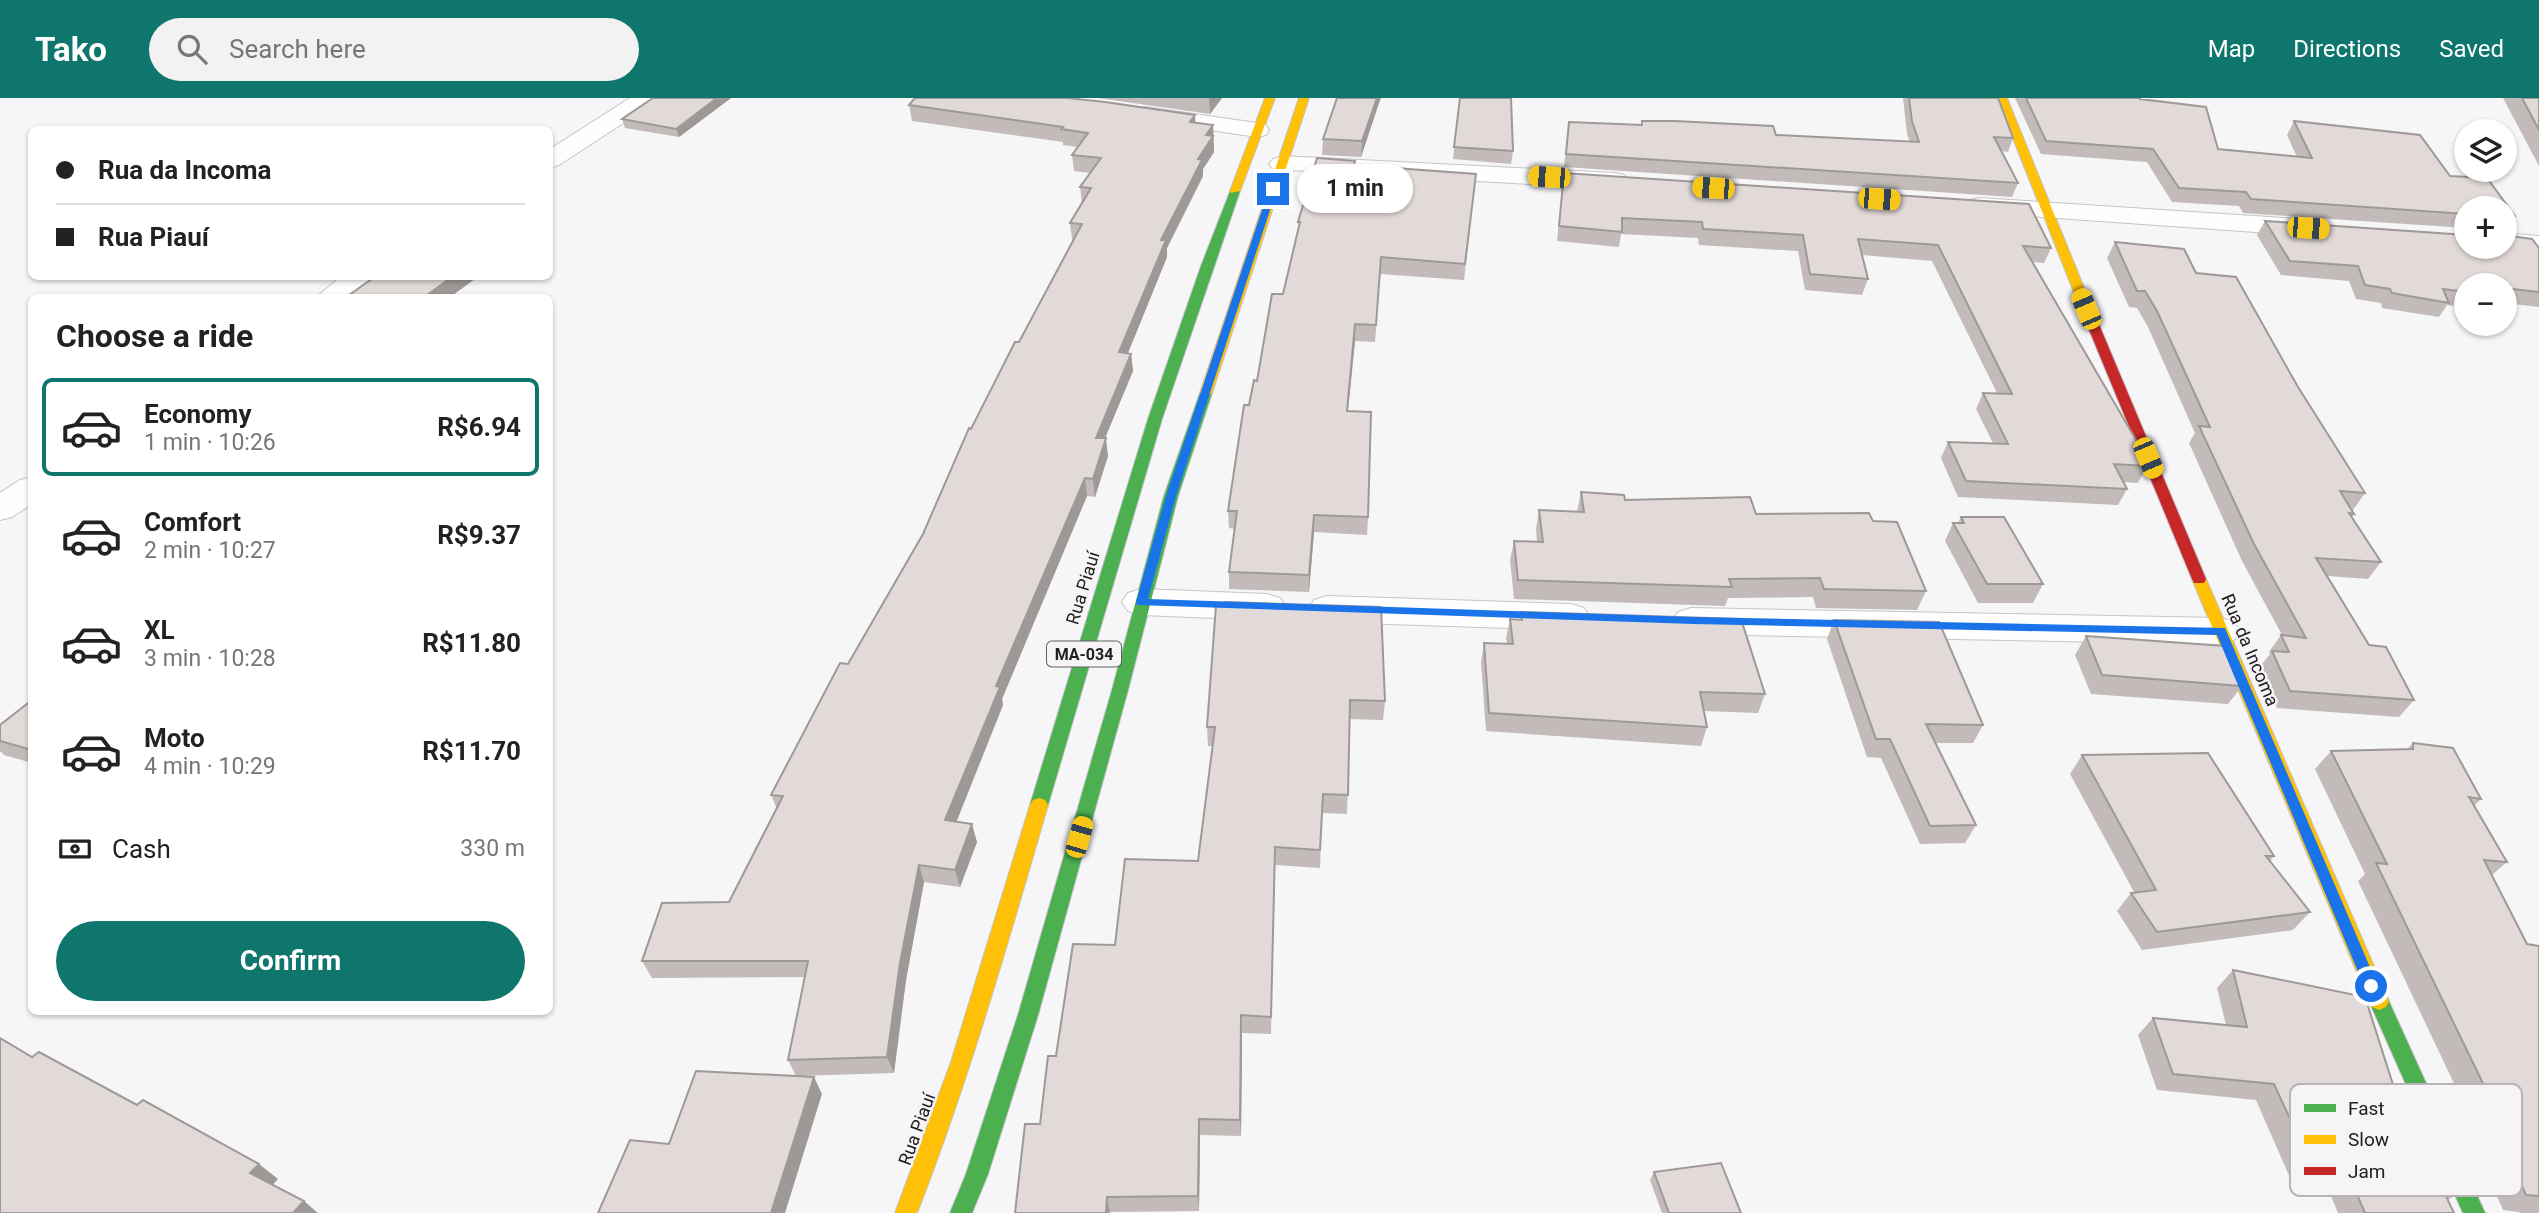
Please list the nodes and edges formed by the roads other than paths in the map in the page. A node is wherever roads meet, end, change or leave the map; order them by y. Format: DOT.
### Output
graph roads {
  1 [pos="646,98"];
  2 [pos="1270,98"];
  3 [pos="1304,98"];
  4 [pos="2002,98"];
  5 [pos="1120,110"];
  6 [pos="1257,131"];
  7 [pos="553,158"];
  8 [pos="1282,164"];
  9 [pos="1644,183"];
  10 [pos="1948,204"];
  11 [pos="2044,210"];
  12 [pos="2343,230"];
  13 [pos="2517,242"];
  14 [pos="2539,244"];
  15 [pos="356,280"];
  16 [pos="335,294"];
  17 [pos="28,491"];
  18 [pos="0,509"];
  19 [pos="1141,602"];
  20 [pos="1599,617"];
  21 [pos="1653,619"];
  22 [pos="2221,631"];
  23 [pos="2415,1084"];
  24 [pos="2466,1196"];
  25 [pos="906,1213"];
  26 [pos="961,1213"];
  27 [pos="2474,1213"];
  1 -- 7 [label="street"];
  2 -- 6 [label="main road, Rua Piauí / MA-034"];
  3 -- 8 [label="main road, MA-034"];
  4 -- 11 [label="main road, Rua da Incoma"];
  5 -- 6 [label="street"];
  6 -- 25 [label="main road, Rua Piauí / MA-034"];
  8 -- 9 [label="street"];
  8 -- 19 [label="main road, MA-034"];
  10 -- 11 [label="street"];
  11 -- 12 [label="street"];
  11 -- 22 [label="main road, Rua da Incoma"];
  13 -- 14 [label="street"];
  15 -- 16 [label="street"];
  17 -- 18 [label="street"];
  19 -- 20 [label="street"];
  19 -- 26 [label="main road, MA-034"];
  21 -- 22 [label="street"];
  22 -- 23 [label="main road, Rua da Incoma"];
  24 -- 27 [label="main road, Rua da Incoma"];
}
